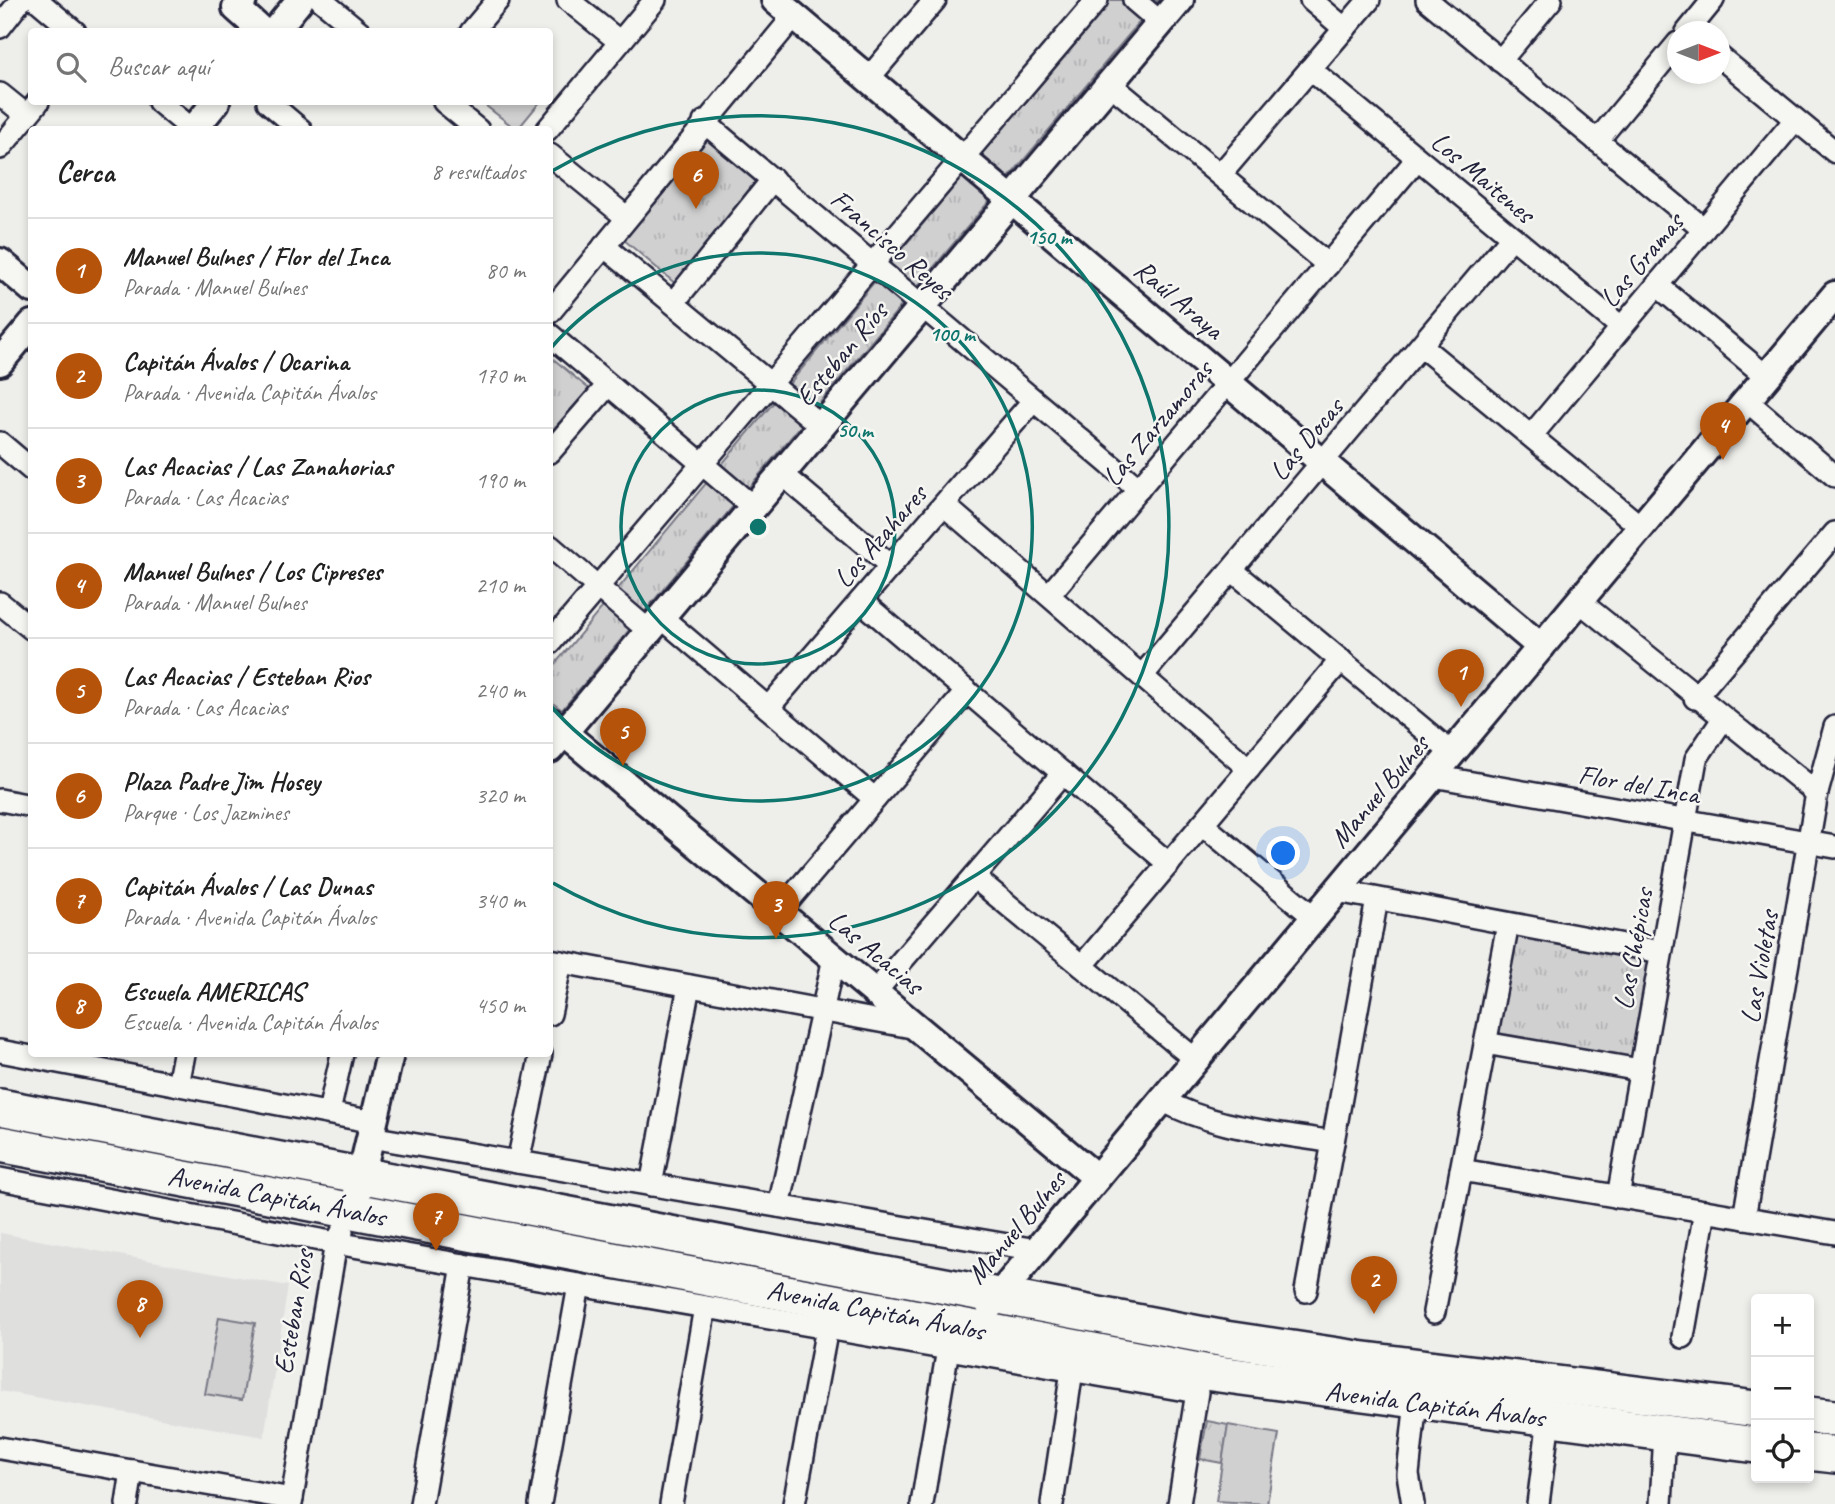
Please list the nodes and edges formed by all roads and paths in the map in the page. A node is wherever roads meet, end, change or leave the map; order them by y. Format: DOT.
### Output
graph roads {
  1 [pos="21,0"];
  2 [pos="37,0"];
  3 [pos="300,0"];
  4 [pos="321,0"];
  5 [pos="498,0"];
  6 [pos="568,0"];
  7 [pos="655,0"];
  8 [pos="935,0"];
  9 [pos="1097,0"];
  10 [pos="1133,0"];
  11 [pos="1180,0"];
  12 [pos="1311,0"];
  13 [pos="1369,0"];
  14 [pos="1427,0"];
  15 [pos="1551,0"];
  16 [pos="1713,0"];
  17 [pos="235,3"];
  18 [pos="785,8"];
  19 [pos="1696,21"];
  20 [pos="1161,23"];
  21 [pos="0,27"];
  22 [pos="70,28"];
  23 [pos="259,28"];
  24 [pos="277,28"];
  25 [pos="355,28"];
  26 [pos="474,28"];
  27 [pos="1345,29"];
  28 [pos="620,42"];
  29 [pos="1667,56"];
  30 [pos="1500,61"];
  31 [pos="1730,65"];
  32 [pos="1310,69"];
  33 [pos="868,79"];
  34 [pos="1110,84"];
  35 [pos="0,94"];
  36 [pos="163,105"];
  37 [pos="214,105"];
  38 [pos="272,105"];
  39 [pos="448,105"];
  40 [pos="32,108"];
  41 [pos="1795,120"];
  42 [pos="704,122"];
  43 [pos="188,126"];
  44 [pos="196,126"];
  45 [pos="296,126"];
  46 [pos="473,126"];
  47 [pos="550,126"];
  48 [pos="1597,141"];
  49 [pos="0,148"];
  50 [pos="1835,152"];
  51 [pos="553,157"];
  52 [pos="962,158"];
  53 [pos="1418,159"];
  54 [pos="1220,175"];
  55 [pos="773,179"];
  56 [pos="1012,200"];
  57 [pos="626,217"];
  58 [pos="1704,229"];
  59 [pos="1513,237"];
  60 [pos="604,246"];
  61 [pos="0,262"];
  62 [pos="872,264"];
  63 [pos="1328,265"];
  64 [pos="1657,285"];
  65 [pos="28,286"];
  66 [pos="1835,295"];
  67 [pos="674,302"];
  68 [pos="921,307"];
  69 [pos="553,308"];
  70 [pos="1621,327"];
  71 [pos="28,329"];
  72 [pos="553,338"];
  73 [pos="1421,346"];
  74 [pos="0,362"];
  75 [pos="1767,377"];
  76 [pos="1229,382"];
  77 [pos="770,384"];
  78 [pos="608,385"];
  79 [pos="1034,401"];
  80 [pos="1747,401"];
  81 [pos="821,426"];
  82 [pos="1531,436"];
  83 [pos="0,443"];
  84 [pos="553,449"];
  85 [pos="1323,462"];
  86 [pos="701,464"];
  87 [pos="28,467"];
  88 [pos="781,473"];
  89 [pos="1835,476"];
  90 [pos="1139,489"];
  91 [pos="944,505"];
  92 [pos="753,507"];
  93 [pos="1641,527"];
  94 [pos="1835,533"];
  95 [pos="553,549"];
  96 [pos="891,566"];
  97 [pos="1232,570"];
  98 [pos="597,588"];
  99 [pos="1049,595"];
  100 [pos="861,601"];
  101 [pos="1579,601"];
  102 [pos="3,611"];
  103 [pos="655,624"];
  104 [pos="28,627"];
  105 [pos="553,639"];
  106 [pos="1541,647"];
  107 [pos="1341,660"];
  108 [pos="1142,676"];
  109 [pos="967,691"];
  110 [pos="1695,698"];
  111 [pos="768,708"];
  112 [pos="1723,719"];
  113 [pos="1835,727"];
  114 [pos="554,734"];
  115 [pos="1452,753"];
  116 [pos="1249,769"];
  117 [pos="1063,773"];
  118 [pos="1433,776"];
  119 [pos="1817,793"];
  120 [pos="875,799"];
  121 [pos="0,800"];
  122 [pos="28,805"];
  123 [pos="1685,820"];
  124 [pos="1202,824"];
  125 [pos="1809,842"];
  126 [pos="1835,846"];
  127 [pos="1169,864"];
  128 [pos="974,877"];
  129 [pos="1337,891"];
  130 [pos="1377,899"];
  131 [pos="779,912"];
  132 [pos="1315,918"];
  133 [pos="1508,923"];
  134 [pos="1661,952"];
  135 [pos="834,958"];
  136 [pos="555,961"];
  137 [pos="1082,966"];
  138 [pos="553,982"];
  139 [pos="689,986"];
  140 [pos="875,992"];
  141 [pos="822,1010"];
  142 [pos="917,1028"];
  143 [pos="1485,1043"];
  144 [pos="0,1051"];
  145 [pos="28,1054"];
  146 [pos="48,1057"];
  147 [pos="183,1057"];
  148 [pos="341,1057"];
  149 [pos="389,1057"];
  150 [pos="540,1057"];
  151 [pos="1196,1060"];
  152 [pos="1640,1070"];
  153 [pos="177,1085"];
  154 [pos="1163,1100"];
  155 [pos="0,1107"];
  156 [pos="329,1112"];
  157 [pos="372,1130"];
  158 [pos="1333,1142"];
  159 [pos="0,1144"];
  160 [pos="518,1162"];
  161 [pos="1461,1170"];
  162 [pos="361,1175"];
  163 [pos="1097,1178"];
  164 [pos="0,1179"];
  165 [pos="651,1185"];
  166 [pos="1618,1197"];
  167 [pos="779,1206"];
  168 [pos="353,1210"];
  169 [pos="1705,1212"];
  170 [pos="1744,1218"];
  171 [pos="1835,1233"];
  172 [pos="336,1243"];
  173 [pos="1037,1250"];
  174 [pos="463,1265"];
  175 [pos="579,1285"];
  176 [pos="1306,1290"];
  177 [pos="998,1297"];
  178 [pos="705,1307"];
  179 [pos="1434,1312"];
  180 [pos="827,1328"];
  181 [pos="958,1334"];
  182 [pos="1683,1337"];
  183 [pos="1073,1359"];
  184 [pos="1416,1401"];
  185 [pos="1751,1408"];
  186 [pos="1814,1416"];
  187 [pos="1549,1418"];
  188 [pos="1835,1418"];
  189 [pos="1665,1433"];
  190 [pos="1751,1444"];
  191 [pos="0,1448"];
  192 [pos="1814,1453"];
  193 [pos="1835,1455"];
  194 [pos="132,1471"];
  195 [pos="291,1501"];
  196 [pos="127,1504"];
  197 [pos="421,1504"];
  198 [pos="540,1504"];
  199 [pos="671,1504"];
  200 [pos="794,1504"];
  201 [pos="922,1504"];
  202 [pos="1052,1504"];
  203 [pos="1179,1504"];
  204 [pos="1413,1504"];
  205 [pos="1538,1504"];
  206 [pos="1661,1504"];
  1 -- 21 [label="street"];
  2 -- 22 [label="street"];
  3 -- 24 [label="street"];
  4 -- 25 [label="street"];
  5 -- 26 [label="street"];
  6 -- 28 [label="street"];
  7 -- 28 [label="street"];
  8 -- 33 [label="street"];
  9 -- 52 [label="street, Esteban Ríos"];
  10 -- 20 [label="street"];
  11 -- 20 [label="street, Esteban Ríos"];
  12 -- 27 [label="street"];
  13 -- 27 [label="street"];
  14 -- 30 [label="street"];
  15 -- 30 [label="street"];
  16 -- 19 [label="street"];
  17 -- 23 [label="street"];
  18 -- 33 [label="street, Raúl Araya"];
  18 -- 42 [label="street"];
  20 -- 34 [label="street, Esteban Ríos"];
  27 -- 32 [label="street"];
  28 -- 47 [label="street"];
  29 -- 48 [label="street"];
  30 -- 48 [label="street"];
  31 -- 41 [label="street"];
  32 -- 53 [label="street, Los Maitenes"];
  32 -- 54 [label="street"];
  33 -- 52 [label="street, Raúl Araya"];
  34 -- 54 [label="street"];
  34 -- 56 [label="street, Esteban Ríos"];
  35 -- 40 [label="street"];
  36 -- 43 [label="street"];
  37 -- 44 [label="street"];
  38 -- 45 [label="street"];
  39 -- 46 [label="street"];
  40 -- 49 [label="street"];
  41 -- 50 [label="street"];
  41 -- 58 [label="street, Las Gramas"];
  42 -- 55 [label="street, Francisco Reyes"];
  42 -- 57 [label="street"];
  48 -- 58 [label="street"];
  51 -- 57 [label="street"];
  52 -- 56 [label="street, Raúl Araya"];
  52 -- 62 [label="street, Esteban Ríos"];
  53 -- 59 [label="street, Los Maitenes"];
  53 -- 63 [label="street, Las Zarzamoras"];
  54 -- 63 [label="street"];
  55 -- 62 [label="street, Francisco Reyes"];
  55 -- 67 [label="street"];
  56 -- 68 [label="street, Esteban Ríos"];
  56 -- 76 [label="street, Raúl Araya"];
  57 -- 60 [label="street"];
  58 -- 64 [label="street, Las Gramas"];
  59 -- 70 [label="street, Los Maitenes"];
  59 -- 73 [label="street, Las Docas"];
  60 -- 67 [label="street"];
  60 -- 69 [label="street"];
  61 -- 65 [label="street"];
  62 -- 68 [label="street, Francisco Reyes"];
  62 -- 77 [label="street, Esteban Ríos"];
  63 -- 76 [label="street, Las Zarzamoras"];
  64 -- 70 [label="street, Las Gramas"];
  64 -- 75 [label="street"];
  66 -- 75 [label="street, Manuel Bulnes"];
  67 -- 77 [label="street"];
  68 -- 79 [label="street, Francisco Reyes"];
  68 -- 81 [label="street, Esteban Ríos"];
  70 -- 82 [label="street, Las Gramas"];
  71 -- 74 [label="street"];
  72 -- 78 [label="street"];
  73 -- 82 [label="street"];
  73 -- 85 [label="street, Las Docas"];
  75 -- 80 [label="street, Manuel Bulnes"];
  76 -- 85 [label="street, Raúl Araya"];
  76 -- 90 [label="street, Las Zarzamoras"];
  77 -- 81 [label="street"];
  77 -- 86 [label="street, Esteban Ríos"];
  78 -- 84 [label="street"];
  78 -- 86 [label="street"];
  79 -- 90 [label="street, Francisco Reyes"];
  79 -- 91 [label="street, Los Azahares"];
  80 -- 89 [label="street"];
  80 -- 93 [label="street, Manuel Bulnes"];
  81 -- 88 [label="street, Esteban Ríos"];
  82 -- 93 [label="street"];
  83 -- 87 [label="street"];
  85 -- 97 [label="street, Las Docas"];
  85 -- 106 [label="street, Raúl Araya"];
  86 -- 92 [label="street"];
  86 -- 98 [label="street, Esteban Ríos"];
  88 -- 92 [label="street, Esteban Ríos"];
  88 -- 96 [label="street"];
  90 -- 99 [label="street, Las Zarzamoras"];
  91 -- 96 [label="street, Los Azahares"];
  91 -- 99 [label="street"];
  92 -- 103 [label="street, Esteban Ríos"];
  93 -- 101 [label="street, Manuel Bulnes"];
  94 -- 110 [label="street"];
  95 -- 98 [label="street"];
  96 -- 100 [label="street, Los Azahares"];
  97 -- 107 [label="street"];
  97 -- 108 [label="street, Las Docas"];
  98 -- 103 [label="street"];
  98 -- 105 [label="street, Esteban Ríos"];
  99 -- 108 [label="street"];
  100 -- 109 [label="street"];
  100 -- 111 [label="street, Los Azahares"];
  101 -- 106 [label="street, Manuel Bulnes"];
  101 -- 110 [label="street"];
  102 -- 104 [label="street"];
  103 -- 111 [label="street"];
  103 -- 114 [label="street, Esteban Ríos"];
  106 -- 115 [label="street, Manuel Bulnes"];
  107 -- 115 [label="street"];
  107 -- 116 [label="street"];
  108 -- 116 [label="street"];
  109 -- 117 [label="street"];
  109 -- 120 [label="street"];
  110 -- 112 [label="street"];
  111 -- 120 [label="street"];
  112 -- 119 [label="street"];
  112 -- 123 [label="street, Las Chépicas"];
  113 -- 119 [label="street, Las Violetas"];
  114 -- 131 [label="street, Las Acacias"];
  115 -- 118 [label="street, Manuel Bulnes"];
  116 -- 124 [label="street"];
  117 -- 127 [label="street"];
  117 -- 128 [label="street"];
  118 -- 123 [label="street, Flor del Inca"];
  118 -- 129 [label="street, Manuel Bulnes"];
  119 -- 125 [label="street, Las Violetas"];
  120 -- 131 [label="street"];
  121 -- 122 [label="street"];
  123 -- 125 [label="street, Flor del Inca"];
  123 -- 134 [label="street, Las Chépicas"];
  124 -- 127 [label="street"];
  124 -- 132 [label="street"];
  125 -- 126 [label="street, Flor del Inca"];
  125 -- 170 [label="street, Las Violetas"];
  127 -- 137 [label="street"];
  128 -- 137 [label="street"];
  128 -- 140 [label="street"];
  129 -- 130 [label="street"];
  129 -- 132 [label="street, Manuel Bulnes"];
  130 -- 133 [label="street"];
  130 -- 158 [label="street"];
  131 -- 135 [label="street, Las Acacias"];
  132 -- 151 [label="street, Manuel Bulnes"];
  133 -- 134 [label="street"];
  133 -- 143 [label="street"];
  134 -- 152 [label="street, Las Chépicas"];
  135 -- 140 [label="street, Las Acacias"];
  135 -- 141 [label="street"];
  136 -- 138 [label="street"];
  136 -- 139 [label="street"];
  137 -- 151 [label="street"];
  139 -- 141 [label="street"];
  139 -- 165 [label="street"];
  140 -- 142 [label="street, Las Acacias"];
  141 -- 142 [label="street"];
  141 -- 167 [label="street"];
  142 -- 163 [label="street, Las Acacias"];
  143 -- 152 [label="street"];
  143 -- 161 [label="street"];
  144 -- 145 [label="street"];
  146 -- 153 [label="street"];
  147 -- 153 [label="street"];
  148 -- 156 [label="street"];
  149 -- 157 [label="street, Esteban Ríos"];
  150 -- 160 [label="street"];
  151 -- 154 [label="street, Manuel Bulnes"];
  152 -- 166 [label="street, Las Chépicas"];
  153 -- 156 [label="street"];
  154 -- 158 [label="street"];
  154 -- 163 [label="street, Manuel Bulnes"];
  155 -- 162 [label="highway, Avenida Capitán Ávalos"];
  156 -- 157 [label="street"];
  157 -- 160 [label="street"];
  157 -- 162 [label="street, Esteban Ríos"];
  158 -- 176 [label="street"];
  159 -- 168 [label="highway, Avenida Capitán Ávalos"];
  160 -- 165 [label="street"];
  161 -- 166 [label="street"];
  161 -- 179 [label="street"];
  162 -- 168 [label="street, Esteban Ríos"];
  162 -- 177 [label="highway, Avenida Capitán Ávalos"];
  163 -- 173 [label="street, Manuel Bulnes"];
  164 -- 172 [label="street, Avenida Capitán Ávalos"];
  165 -- 167 [label="street"];
  166 -- 169 [label="street"];
  167 -- 173 [label="street"];
  168 -- 172 [label="street, Esteban Ríos"];
  168 -- 181 [label="highway, Avenida Capitán Ávalos"];
  169 -- 170 [label="street"];
  169 -- 182 [label="street"];
  170 -- 171 [label="street"];
  172 -- 174 [label="street, Avenida Capitán Ávalos"];
  172 -- 195 [label="street, Esteban Ríos"];
  173 -- 177 [label="street, Manuel Bulnes"];
  174 -- 175 [label="street, Avenida Capitán Ávalos"];
  174 -- 197 [label="street"];
  175 -- 178 [label="street, Avenida Capitán Ávalos"];
  175 -- 198 [label="street"];
  177 -- 181 [label="street, Manuel Bulnes"];
  177 -- 185 [label="highway, Avenida Capitán Ávalos"];
  178 -- 180 [label="street, Avenida Capitán Ávalos"];
  178 -- 199 [label="street"];
  180 -- 181 [label="street, Avenida Capitán Ávalos"];
  180 -- 200 [label="street"];
  181 -- 183 [label="highway, Avenida Capitán Ávalos"];
  181 -- 201 [label="street, Manuel Bulnes"];
  183 -- 184 [label="highway, Avenida Capitán Ávalos"];
  183 -- 202 [label="street"];
  183 -- 203 [label="street, Avenida Capitán Ávalos"];
  184 -- 187 [label="highway, Avenida Capitán Ávalos"];
  184 -- 204 [label="street"];
  186 -- 188 [label="highway"];
  187 -- 189 [label="highway, Avenida Capitán Ávalos"];
  187 -- 205 [label="street"];
  189 -- 190 [label="highway, Avenida Capitán Ávalos"];
  189 -- 206 [label="street"];
  191 -- 194 [label="street"];
  192 -- 193 [label="highway"];
  194 -- 195 [label="street"];
  194 -- 196 [label="street"];
}
